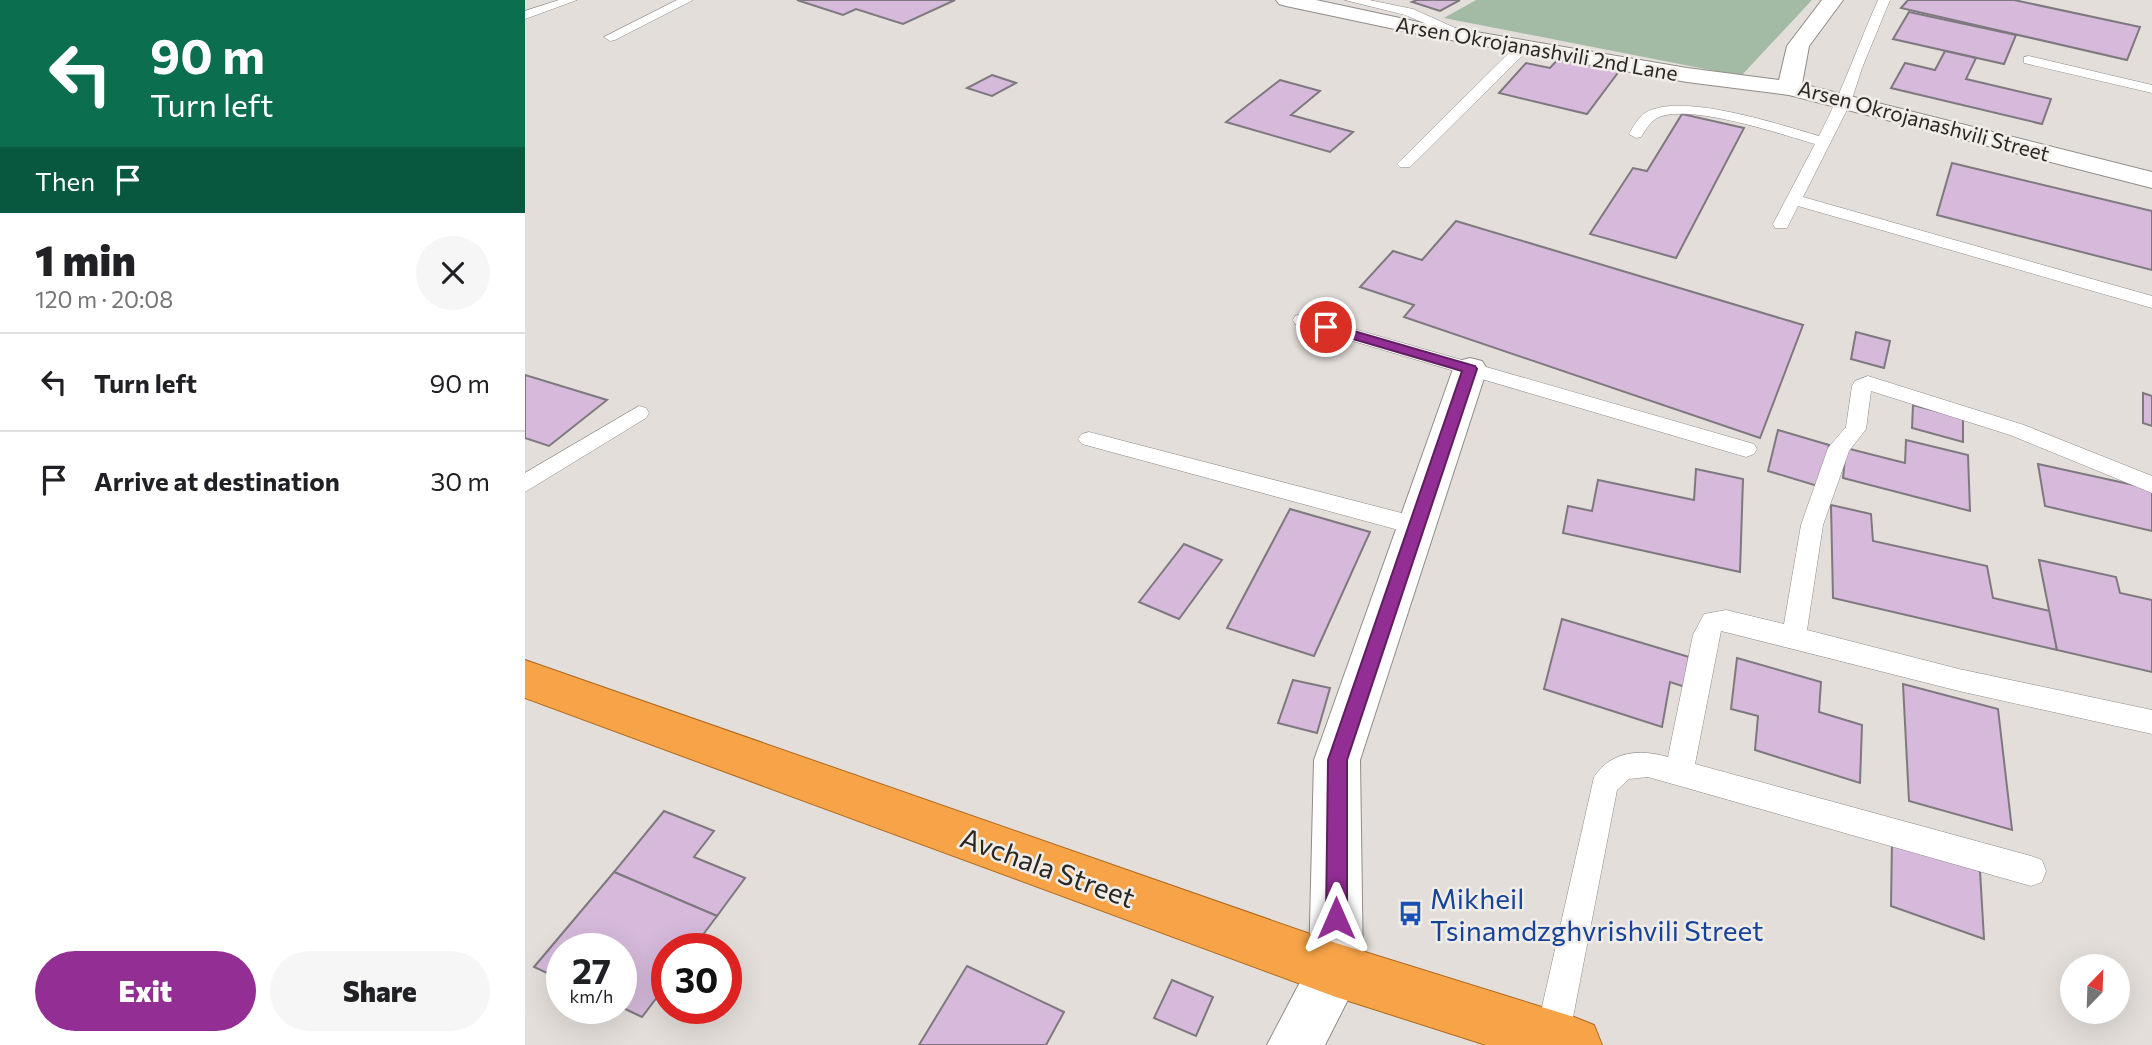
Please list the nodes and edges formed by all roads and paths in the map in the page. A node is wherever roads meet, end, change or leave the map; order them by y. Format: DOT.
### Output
graph roads {
  1 [pos="571,0"];
  2 [pos="687,0"];
  3 [pos="1286,0"];
  4 [pos="1833,0"];
  5 [pos="1884,0"];
  6 [pos="1362,1"];
  7 [pos="525,15"];
  8 [pos="1467,36"];
  9 [pos="610,37"];
  10 [pos="1525,45"];
  11 [pos="2029,60"];
  12 [pos="1790,88"];
  13 [pos="2152,89"];
  14 [pos="1844,102"];
  15 [pos="1636,134"];
  16 [pos="1824,142"];
  17 [pos="1405,164"];
  18 [pos="2152,180"];
  19 [pos="1794,200"];
  20 [pos="1781,224"];
  21 [pos="2152,302"];
  22 [pos="1303,320"];
  23 [pos="1470,369"];
  24 [pos="639,413"];
  25 [pos="1089,439"];
  26 [pos="1746,449"];
  27 [pos="525,484"];
  28 [pos="2152,485"];
  29 [pos="1417,526"];
  30 [pos="1794,636"];
  31 [pos="525,680"];
  32 [pos="2152,722"];
  33 [pos="1679,774"];
  34 [pos="2031,872"];
  35 [pos="1336,970"];
  36 [pos="1563,1042"];
  37 [pos="1295,1045"];
  1 -- 7 [label="lane"];
  2 -- 9 [label="lane"];
  3 -- 8 [label="street, Arsen Okrojanashvili 2nd Lane"];
  4 -- 12 [label="street, Arsen Okrojanashvili Street"];
  5 -- 14 [label="lane"];
  6 -- 8 [label="lane"];
  8 -- 10 [label="street, Arsen Okrojanashvili 2nd Lane"];
  10 -- 12 [label="street, Arsen Okrojanashvili 2nd Lane"];
  10 -- 17 [label="lane"];
  11 -- 13 [label="lane"];
  12 -- 14 [label="street, Arsen Okrojanashvili Street"];
  14 -- 16 [label="lane"];
  14 -- 18 [label="street, Arsen Okrojanashvili Street"];
  15 -- 16 [label="lane"];
  16 -- 19 [label="lane"];
  19 -- 20 [label="lane"];
  19 -- 21 [label="lane"];
  22 -- 23 [label="lane"];
  23 -- 26 [label="lane"];
  23 -- 29 [label="street"];
  24 -- 27 [label="lane"];
  25 -- 29 [label="lane"];
  28 -- 30 [label="lane"];
  29 -- 35 [label="street"];
  30 -- 32 [label="lane"];
  30 -- 33 [label="lane"];
  31 -- 35 [label="highway, Avchala Street"];
  33 -- 34 [label="lane"];
  33 -- 36 [label="lane"];
  35 -- 36 [label="highway, Avchala Street"];
  35 -- 37 [label="street"];
}
